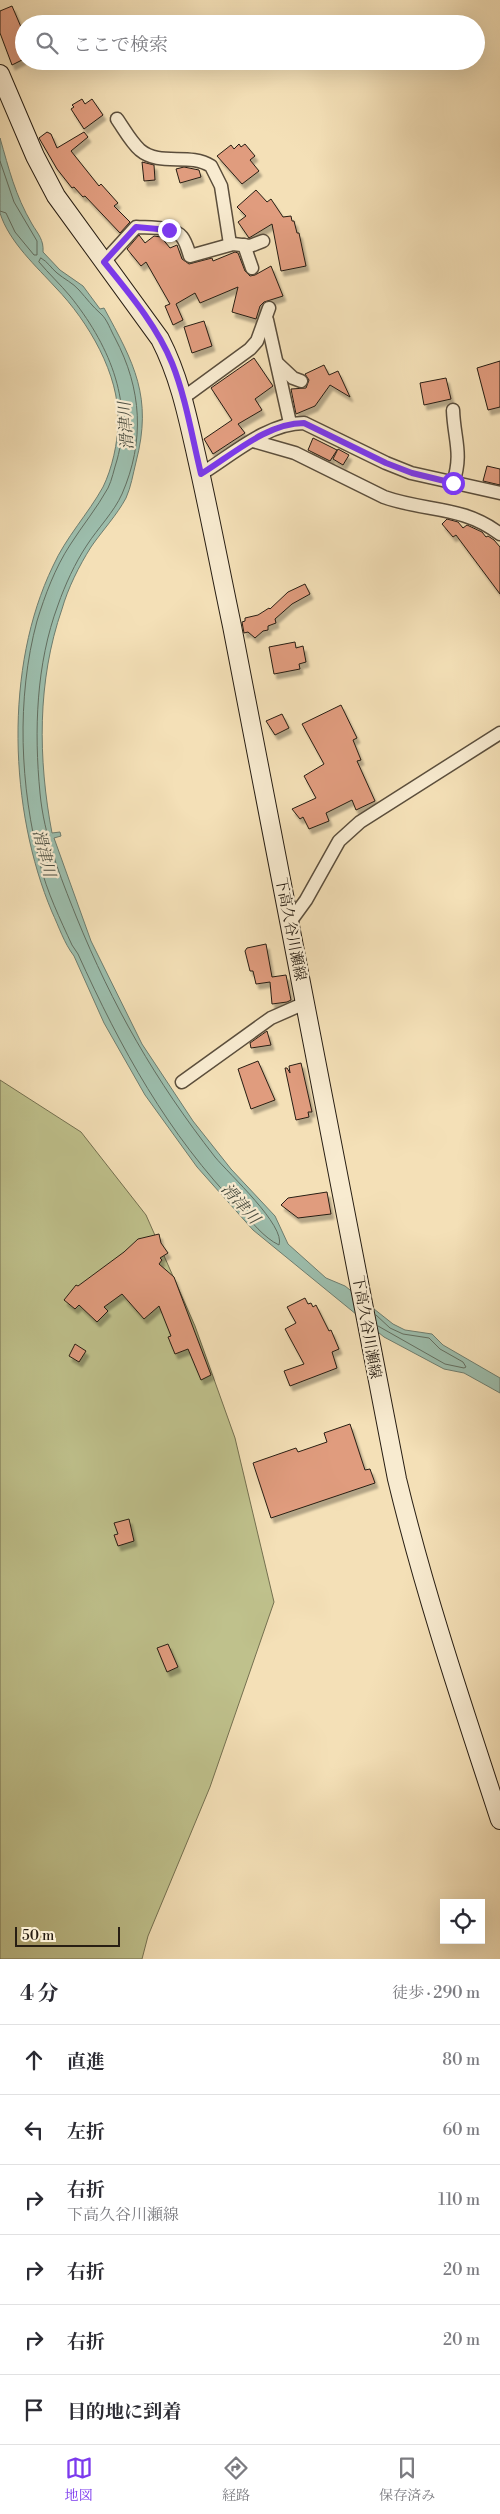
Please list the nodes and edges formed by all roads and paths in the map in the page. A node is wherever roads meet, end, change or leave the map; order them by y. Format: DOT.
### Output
graph roads {
  1 [pos="0,74"];
  2 [pos="117,119"];
  3 [pos="263,241"];
  4 [pos="230,244"];
  5 [pos="244,245"];
  6 [pos="104,262"];
  7 [pos="252,268"];
  8 [pos="275,361"];
  9 [pos="301,380"];
  10 [pos="183,398"];
  11 [pos="453,410"];
  12 [pos="290,423"];
  13 [pos="253,441"];
  14 [pos="201,474"];
  15 [pos="453,483"];
  16 [pos="500,493"];
  17 [pos="500,534"];
  18 [pos="500,733"];
  19 [pos="290,922"];
  20 [pos="305,1003"];
  21 [pos="182,1082"];
  22 [pos="500,1820"];
  1 -- 6 [label="main road, 下高久谷川瀬線"];
  2 -- 4 [label="street"];
  3 -- 5 [label="street"];
  4 -- 5 [label="street"];
  4 -- 6 [label="street"];
  5 -- 7 [label="street"];
  6 -- 10 [label="main road, 下高久谷川瀬線"];
  8 -- 9 [label="street"];
  8 -- 10 [label="street"];
  8 -- 12 [label="street"];
  10 -- 14 [label="main road, 下高久谷川瀬線"];
  11 -- 15 [label="street"];
  12 -- 13 [label="street"];
  12 -- 15 [label="street"];
  13 -- 14 [label="street"];
  13 -- 17 [label="street"];
  14 -- 19 [label="main road, 下高久谷川瀬線"];
  15 -- 16 [label="street"];
  18 -- 19 [label="street"];
  19 -- 20 [label="main road, 下高久谷川瀬線"];
  20 -- 21 [label="street"];
  20 -- 22 [label="main road, 下高久谷川瀬線"];
}
